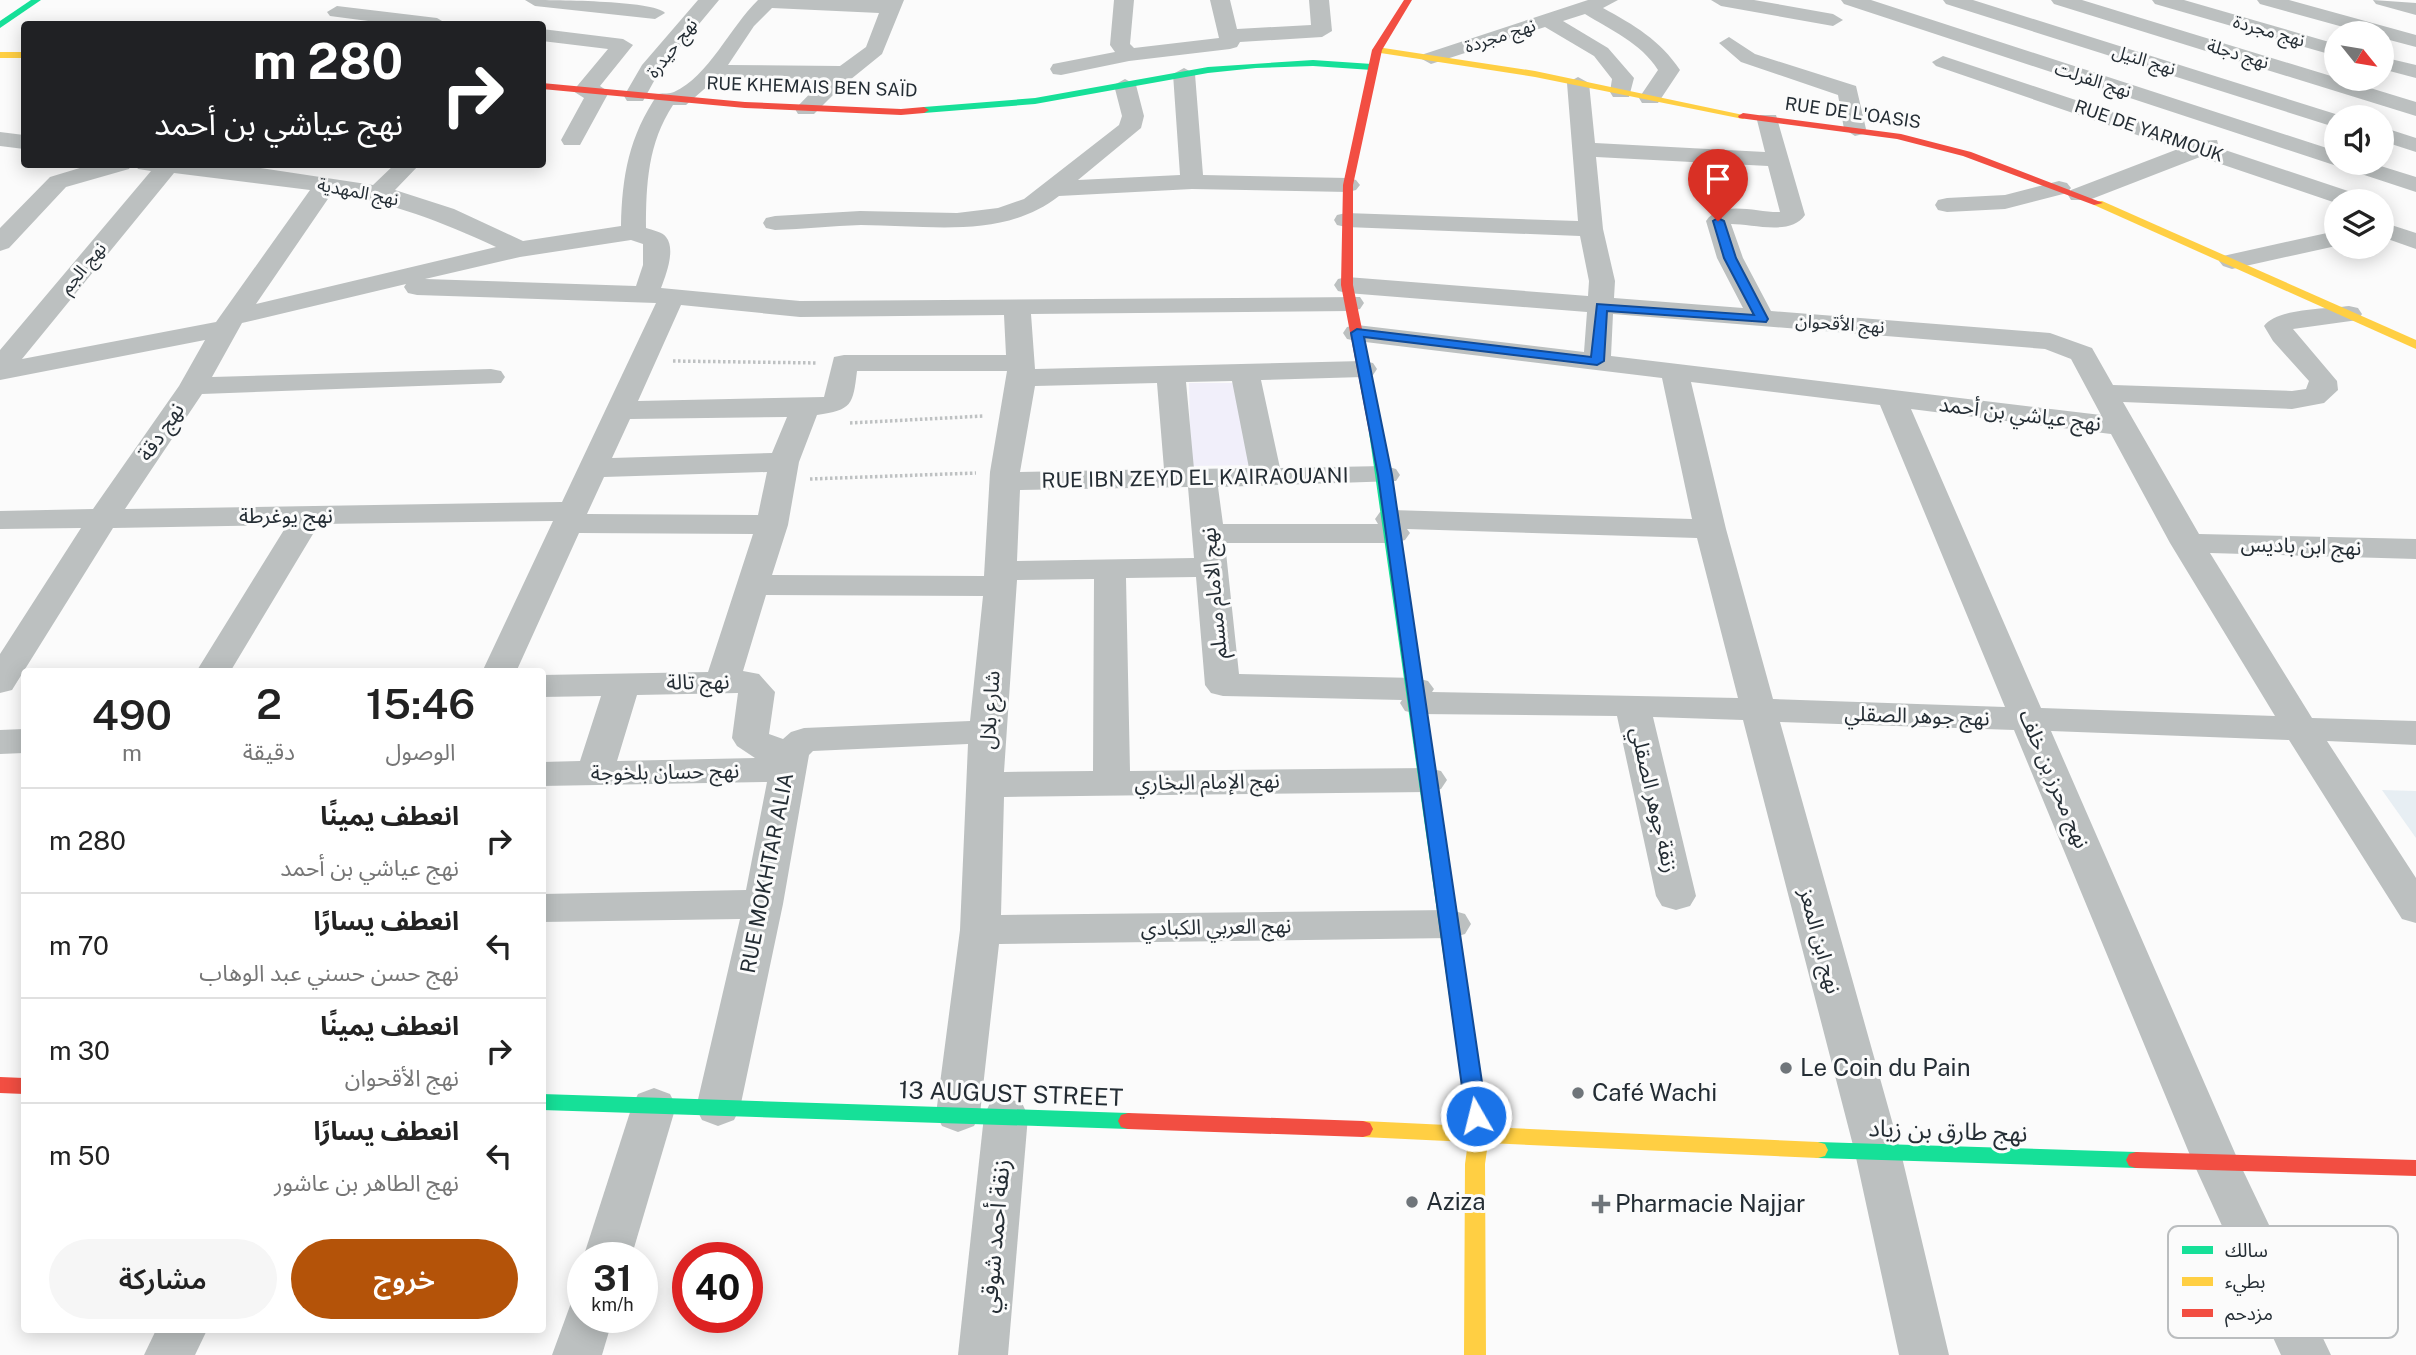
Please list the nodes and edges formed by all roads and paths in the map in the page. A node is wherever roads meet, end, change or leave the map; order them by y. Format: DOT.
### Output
graph roads {
  1 [pos="37,0"];
  2 [pos="535,0"];
  3 [pos="709,0"];
  4 [pos="1124,0"];
  5 [pos="1220,0"];
  6 [pos="1319,0"];
  7 [pos="1408,0"];
  8 [pos="1608,0"];
  9 [pos="1721,0"];
  10 [pos="1851,0"];
  11 [pos="1953,0"];
  12 [pos="2061,0"];
  13 [pos="2162,0"];
  14 [pos="2267,0"];
  15 [pos="2383,0"];
  16 [pos="2394,0"];
  17 [pos="768,1"];
  18 [pos="892,4"];
  19 [pos="1587,7"];
  20 [pos="2416,9"];
  21 [pos="336,12"];
  22 [pos="655,13"];
  23 [pos="1547,20"];
  24 [pos="1833,20"];
  25 [pos="406,21"];
  26 [pos="0,25"];
  27 [pos="546,35"];
  28 [pos="1230,36"];
  29 [pos="565,37"];
  30 [pos="2416,41"];
  31 [pos="1729,43"];
  32 [pos="2312,43"];
  33 [pos="2324,46"];
  34 [pos="546,49"];
  35 [pos="1377,50"];
  36 [pos="0,55"];
  37 [pos="21,55"];
  38 [pos="1129,55"];
  39 [pos="1431,58"];
  40 [pos="1943,62"];
  41 [pos="2264,62"];
  42 [pos="2394,66"];
  43 [pos="1372,67"];
  44 [pos="1061,69"];
  45 [pos="713,71"];
  46 [pos="2416,72"];
  47 [pos="846,74"];
  48 [pos="1184,74"];
  49 [pos="1578,83"];
  50 [pos="2215,83"];
  51 [pos="1125,85"];
  52 [pos="546,86"];
  53 [pos="2416,87"];
  54 [pos="591,91"];
  55 [pos="1621,92"];
  56 [pos="635,96"];
  57 [pos="1650,98"];
  58 [pos="672,99"];
  59 [pos="2382,99"];
  60 [pos="2287,105"];
  61 [pos="2368,105"];
  62 [pos="806,109"];
  63 [pos="2416,109"];
  64 [pos="2324,116"];
  65 [pos="1768,120"];
  66 [pos="2241,127"];
  67 [pos="1855,130"];
  68 [pos="2394,138"];
  69 [pos="0,139"];
  70 [pos="572,140"];
  71 [pos="21,142"];
  72 [pos="2416,145"];
  73 [pos="1582,149"];
  74 [pos="2202,149"];
  75 [pos="2324,155"];
  76 [pos="1779,160"];
  77 [pos="107,168"];
  78 [pos="154,168"];
  79 [pos="186,168"];
  80 [pos="405,168"];
  81 [pos="2385,175"];
  82 [pos="1192,182"];
  83 [pos="326,185"];
  84 [pos="1348,185"];
  85 [pos="2416,185"];
  86 [pos="1049,189"];
  87 [pos="2069,191"];
  88 [pos="2324,191"];
  89 [pos="378,193"];
  90 [pos="1947,205"];
  91 [pos="2394,215"];
  92 [pos="1346,220"];
  93 [pos="775,223"];
  94 [pos="2416,223"];
  95 [pos="2394,226"];
  96 [pos="1591,229"];
  97 [pos="2394,233"];
  98 [pos="644,236"];
  99 [pos="2416,241"];
  100 [pos="2324,242"];
  101 [pos="0,243"];
  102 [pos="520,249"];
  103 [pos="2232,261"];
  104 [pos="375,285"];
  105 [pos="659,295"];
  106 [pos="1351,307"];
  107 [pos="1601,307"];
  108 [pos="1017,308"];
  109 [pos="2348,314"];
  110 [pos="1762,319"];
  111 [pos="229,322"];
  112 [pos="2416,345"];
  113 [pos="640,360"];
  114 [pos="1597,361"];
  115 [pos="844,363"];
  116 [pos="1363,369"];
  117 [pos="0,370"];
  118 [pos="1022,371"];
  119 [pos="1674,372"];
  120 [pos="1245,373"];
  121 [pos="1171,376"];
  122 [pos="491,377"];
  123 [pos="193,386"];
  124 [pos="2104,393"];
  125 [pos="1892,399"];
  126 [pos="618,410"];
  127 [pos="1017,414"];
  128 [pos="801,417"];
  129 [pos="2122,426"];
  130 [pos="593,468"];
  131 [pos="782,471"];
  132 [pos="1266,475"];
  133 [pos="1385,475"];
  134 [pos="1191,476"];
  135 [pos="1005,477"];
  136 [pos="104,516"];
  137 [pos="308,516"];
  138 [pos="571,517"];
  139 [pos="0,520"];
  140 [pos="772,525"];
  141 [pos="1392,526"];
  142 [pos="1710,529"];
  143 [pos="1209,534"];
  144 [pos="2186,543"];
  145 [pos="2416,549"];
  146 [pos="1212,568"];
  147 [pos="1110,569"];
  148 [pos="1000,578"];
  149 [pos="753,585"];
  150 [pos="215,668"];
  151 [pos="501,668"];
  152 [pos="723,680"];
  153 [pos="0,682"];
  154 [pos="622,683"];
  155 [pos="546,686"];
  156 [pos="1417,696"];
  157 [pos="1632,705"];
  158 [pos="1757,710"];
  159 [pos="2029,720"];
  160 [pos="2299,731"];
  161 [pos="987,732"];
  162 [pos="2416,733"];
  163 [pos="21,741"];
  164 [pos="0,743"];
  165 [pos="789,760"];
  166 [pos="595,773"];
  167 [pos="546,774"];
  168 [pos="1428,780"];
  169 [pos="1112,783"];
  170 [pos="986,785"];
  171 [pos="1676,896"];
  172 [pos="763,904"];
  173 [pos="546,908"];
  174 [pos="2416,909"];
  175 [pos="1451,924"];
  176 [pos="980,930"];
  177 [pos="546,1102"];
  178 [pos="654,1105"];
  179 [pos="718,1108"];
  180 [pos="958,1114"];
  181 [pos="1006,1116"];
  182 [pos="1479,1133"];
  183 [pos="1878,1153"];
  184 [pos="2215,1160"];
  185 [pos="2416,1168"];
  186 [pos="2246,1226"];
  187 [pos="612,1242"];
  188 [pos="180,1333"];
  189 [pos="584,1333"];
  190 [pos="2298,1338"];
  191 [pos="169,1355"];
  192 [pos="577,1355"];
  193 [pos="984,1355"];
  194 [pos="1475,1355"];
  195 [pos="1924,1355"];
  196 [pos="2306,1355"];
  1 -- 26 [label="street"];
  2 -- 22 [label="street"];
  3 -- 56 [label="street, نهج حيدرة"];
  4 -- 38 [label="street"];
  5 -- 28 [label="street"];
  6 -- 28 [label="street"];
  7 -- 35 [label="street"];
  8 -- 19 [label="street, نهج مجردة"];
  9 -- 24 [label="street"];
  10 -- 66 [label="street, نهج الفرلت"];
  11 -- 50 [label="street, نهج النيل"];
  12 -- 41 [label="street, نهج دجلة"];
  13 -- 32 [label="street, نهج مجردة"];
  14 -- 30 [label="street"];
  15 -- 16 [label="street"];
  15 -- 20 [label="street"];
  17 -- 18 [label="street"];
  17 -- 45 [label="street"];
  18 -- 47 [label="street"];
  19 -- 23 [label="street, نهج مجردة"];
  19 -- 57 [label="street"];
  21 -- 25 [label="street"];
  23 -- 39 [label="street, نهج مجردة"];
  23 -- 55 [label="street"];
  27 -- 29 [label="street"];
  28 -- 38 [label="street"];
  29 -- 34 [label="street"];
  29 -- 54 [label="street"];
  31 -- 67 [label="street"];
  32 -- 33 [label="street, نهج مجردة"];
  32 -- 41 [label="street"];
  35 -- 39 [label="street, RUE DE L'OASIS"];
  35 -- 43 [label="street"];
  36 -- 37 [label="street"];
  38 -- 44 [label="street"];
  39 -- 49 [label="street, RUE DE L'OASIS"];
  40 -- 74 [label="street, RUE DE YARMOUK"];
  41 -- 50 [label="street"];
  41 -- 59 [label="street, نهج دجلة"];
  42 -- 46 [label="street"];
  43 -- 48 [label="street, RUE KHEMAIS BEN SAÏD"];
  43 -- 84 [label="street"];
  45 -- 47 [label="street"];
  45 -- 58 [label="street"];
  47 -- 62 [label="street"];
  48 -- 51 [label="street, RUE KHEMAIS BEN SAÏD"];
  48 -- 82 [label="street"];
  49 -- 55 [label="street, RUE DE L'OASIS"];
  49 -- 73 [label="street"];
  50 -- 60 [label="street, نهج النيل"];
  51 -- 62 [label="street, RUE KHEMAIS BEN SAÏD"];
  51 -- 86 [label="street"];
  52 -- 54 [label="street, RUE KHEMAIS BEN SAÏD"];
  53 -- 59 [label="street"];
  54 -- 56 [label="street, RUE KHEMAIS BEN SAÏD"];
  54 -- 70 [label="street"];
  55 -- 57 [label="street, RUE DE L'OASIS"];
  56 -- 58 [label="street, RUE KHEMAIS BEN SAÏD"];
  57 -- 65 [label="street, RUE DE L'OASIS"];
  58 -- 62 [label="street, RUE KHEMAIS BEN SAÏD"];
  58 -- 98 [label="street"];
  59 -- 61 [label="street"];
  59 -- 63 [label="street, نهج دجلة"];
  60 -- 64 [label="street, نهج النيل"];
  60 -- 66 [label="street"];
  65 -- 67 [label="street, RUE DE L'OASIS"];
  65 -- 76 [label="street"];
  66 -- 74 [label="street"];
  66 -- 75 [label="street, نهج الفرلت"];
  67 -- 87 [label="street, RUE DE L'OASIS"];
  68 -- 72 [label="street"];
  69 -- 71 [label="street"];
  73 -- 76 [label="street"];
  73 -- 96 [label="street"];
  74 -- 87 [label="street"];
  74 -- 88 [label="street, RUE DE YARMOUK"];
  76 -- 110 [label="street"];
  77 -- 101 [label="street"];
  78 -- 117 [label="street, نهج الجم"];
  79 -- 83 [label="street, نهج المهدية"];
  80 -- 89 [label="street"];
  81 -- 85 [label="street"];
  82 -- 84 [label="street"];
  82 -- 86 [label="street"];
  83 -- 89 [label="street, نهج المهدية"];
  83 -- 111 [label="street, نهج دقة"];
  84 -- 92 [label="street"];
  86 -- 93 [label="street"];
  87 -- 90 [label="street"];
  87 -- 103 [label="street, RUE DE L'OASIS"];
  89 -- 102 [label="street, نهج المهدية"];
  91 -- 94 [label="street"];
  92 -- 96 [label="street"];
  92 -- 106 [label="street"];
  94 -- 95 [label="street"];
  96 -- 107 [label="street"];
  97 -- 99 [label="street"];
  98 -- 102 [label="street"];
  98 -- 105 [label="street"];
  100 -- 103 [label="street"];
  102 -- 104 [label="street"];
  103 -- 109 [label="street, RUE DE L'OASIS"];
  104 -- 105 [label="street"];
  104 -- 111 [label="street"];
  105 -- 108 [label="street"];
  105 -- 113 [label="street"];
  106 -- 107 [label="street, نهج الأقحوان"];
  106 -- 108 [label="street"];
  106 -- 114 [label="street, نهج عياشي بن أحمد"];
  106 -- 116 [label="street"];
  107 -- 110 [label="street, نهج الأقحوان"];
  107 -- 114 [label="street"];
  108 -- 118 [label="street, شارع بلال"];
  109 -- 112 [label="street, RUE DE L'OASIS"];
  109 -- 124 [label="street"];
  110 -- 124 [label="street, نهج الأقحوان"];
  111 -- 117 [label="street"];
  111 -- 123 [label="street, نهج دقة"];
  113 -- 115 [label="path"];
  113 -- 126 [label="street"];
  114 -- 119 [label="street, نهج عياشي بن أحمد"];
  115 -- 118 [label="street"];
  115 -- 128 [label="street"];
  116 -- 120 [label="street"];
  116 -- 133 [label="street"];
  118 -- 121 [label="street"];
  118 -- 127 [label="street, شارع بلال"];
  119 -- 125 [label="street, نهج عياشي بن أحمد"];
  119 -- 142 [label="street, نهج ابن المعز"];
  120 -- 121 [label="street"];
  120 -- 132 [label="street"];
  121 -- 134 [label="street, نهج الامام مسلم"];
  122 -- 123 [label="street"];
  123 -- 136 [label="street, نهج دقة"];
  124 -- 129 [label="street, نهج الأقحوان"];
  125 -- 129 [label="street, نهج عياشي بن أحمد"];
  125 -- 159 [label="street, نهج محرز بن خلف"];
  126 -- 128 [label="street"];
  126 -- 130 [label="street"];
  127 -- 128 [label="path"];
  127 -- 135 [label="street, شارع بلال"];
  128 -- 131 [label="street"];
  129 -- 144 [label="street, نهج عياشي بن أحمد"];
  130 -- 131 [label="street"];
  130 -- 138 [label="street"];
  131 -- 135 [label="path"];
  131 -- 140 [label="street"];
  132 -- 133 [label="street, RUE IBN ZEYD EL KAIRAOUANI"];
  132 -- 134 [label="street, RUE IBN ZEYD EL KAIRAOUANI"];
  133 -- 141 [label="street"];
  134 -- 135 [label="street, RUE IBN ZEYD EL KAIRAOUANI"];
  134 -- 143 [label="street, نهج الامام مسلم"];
  135 -- 148 [label="street, شارع بلال"];
  136 -- 137 [label="street, نهج يوغرطة"];
  136 -- 139 [label="street, نهج يوغرطة"];
  136 -- 153 [label="street, نهج دقة"];
  137 -- 138 [label="street, نهج يوغرطة"];
  137 -- 150 [label="street"];
  138 -- 140 [label="street, نهج يوغرطة"];
  138 -- 151 [label="street"];
  140 -- 149 [label="street"];
  141 -- 142 [label="street"];
  141 -- 143 [label="street"];
  141 -- 156 [label="street"];
  142 -- 158 [label="street, نهج ابن المعز"];
  143 -- 146 [label="street, نهج الامام مسلم"];
  144 -- 145 [label="street, نهج ابن باديس"];
  144 -- 160 [label="street, نهج عياشي بن أحمد"];
  146 -- 147 [label="street"];
  146 -- 156 [label="street, نهج الامام مسلم"];
  147 -- 148 [label="street"];
  147 -- 169 [label="street"];
  148 -- 149 [label="street"];
  148 -- 161 [label="street, شارع بلال"];
  149 -- 152 [label="street"];
  152 -- 154 [label="street, نهج تالة"];
  152 -- 165 [label="street, نهج تالة"];
  154 -- 155 [label="street, نهج تالة"];
  154 -- 166 [label="street"];
  156 -- 157 [label="street, نهج جوهر الصقلي"];
  156 -- 168 [label="street"];
  157 -- 158 [label="street, نهج جوهر الصقلي"];
  157 -- 171 [label="street, زنقة جوهر الصقلي"];
  158 -- 159 [label="street, نهج جوهر الصقلي"];
  158 -- 183 [label="street, نهج ابن المعز"];
  159 -- 160 [label="street, نهج جوهر الصقلي"];
  159 -- 184 [label="street, نهج محرز بن خلف"];
  160 -- 162 [label="street, نهج جوهر الصقلي"];
  160 -- 174 [label="street, نهج عياشي بن أحمد"];
  161 -- 165 [label="street, RUE MOKHTAR ALIA"];
  161 -- 170 [label="street, شارع بلال"];
  163 -- 164 [label="street"];
  165 -- 166 [label="street, نهج حسان بلخوجة"];
  165 -- 172 [label="street, RUE MOKHTAR ALIA"];
  166 -- 167 [label="street, نهج حسان بلخوجة"];
  168 -- 169 [label="street, نهج الإمام البخاري"];
  168 -- 175 [label="street"];
  169 -- 170 [label="street, نهج الإمام البخاري"];
  170 -- 176 [label="street, شارع بلال"];
  172 -- 173 [label="street"];
  172 -- 179 [label="street, RUE MOKHTAR ALIA"];
  175 -- 176 [label="street, نهج العربي الكبادي"];
  175 -- 182 [label="street"];
  176 -- 180 [label="street, شارع بلال"];
  177 -- 178 [label="street, 13 AUGUST STREET"];
  178 -- 179 [label="street, 13 AUGUST STREET"];
  178 -- 187 [label="street"];
  179 -- 180 [label="street, 13 AUGUST STREET"];
  180 -- 181 [label="street, 13 AUGUST STREET"];
  181 -- 182 [label="street, 13 AUGUST STREET"];
  181 -- 193 [label="street, زنقة أحمد شوقي"];
  182 -- 183 [label="street, نهج طارق بن زياد"];
  182 -- 194 [label="street"];
  183 -- 184 [label="street, نهج طارق بن زياد"];
  183 -- 195 [label="street, نهج ابن المعز"];
  184 -- 185 [label="street, نهج طارق بن زياد"];
  184 -- 186 [label="street, نهج محرز بن خلف"];
  188 -- 191 [label="street"];
  189 -- 192 [label="street"];
  190 -- 196 [label="street, نهج محرز بن خلف"];
}
